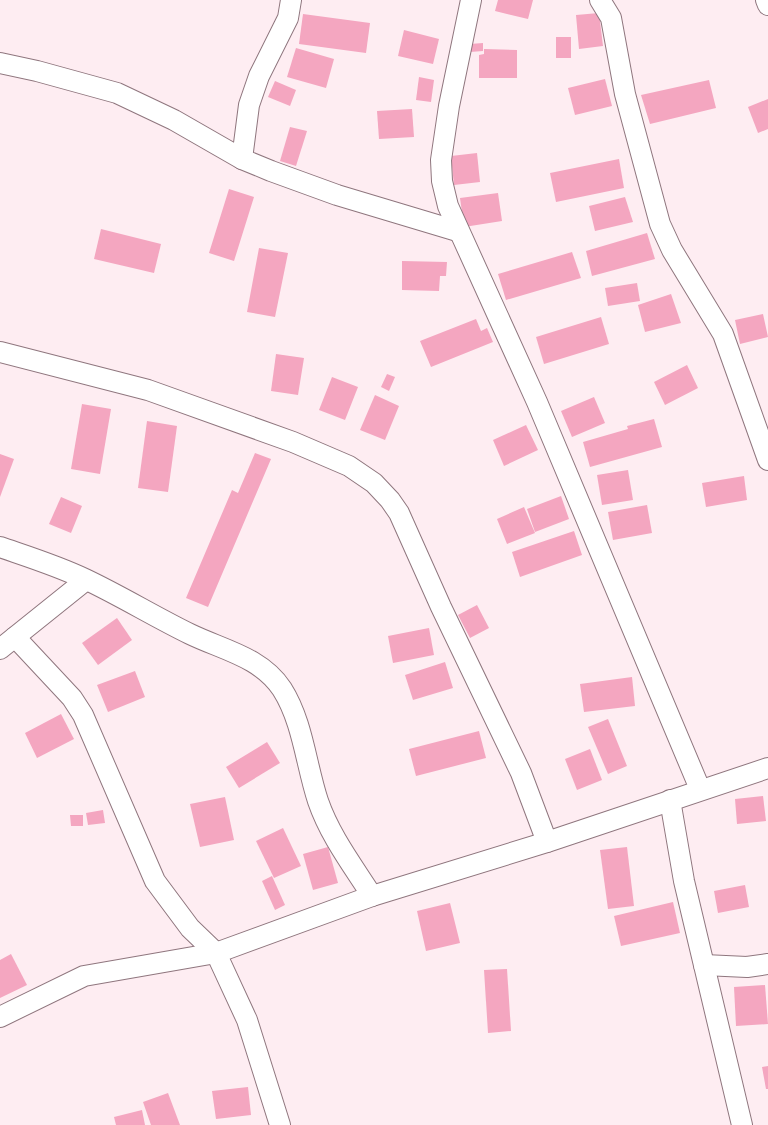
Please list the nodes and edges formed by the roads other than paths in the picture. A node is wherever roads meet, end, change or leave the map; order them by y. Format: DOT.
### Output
graph roads {
  1 [pos="291,0"];
  2 [pos="471,0"];
  3 [pos="600,0"];
  4 [pos="766,0"];
  5 [pos="768,5"];
  6 [pos="0,63"];
  7 [pos="242,159"];
  8 [pos="457,231"];
  9 [pos="0,352"];
  10 [pos="768,460"];
  11 [pos="0,548"];
  12 [pos="86,580"];
  13 [pos="8,643"];
  14 [pos="768,768"];
  15 [pos="700,789"];
  16 [pos="670,800"];
  17 [pos="547,842"];
  18 [pos="372,896"];
  19 [pos="216,953"];
  20 [pos="768,964"];
  21 [pos="704,965"];
  22 [pos="0,1017"];
  23 [pos="280,1125"];
  24 [pos="741,1125"];
  1 -- 7 [label="street"];
  2 -- 8 [label="street"];
  3 -- 10 [label="street"];
  4 -- 5 [label="street"];
  6 -- 7 [label="street"];
  7 -- 8 [label="street"];
  8 -- 15 [label="street"];
  9 -- 17 [label="street"];
  11 -- 12 [label="street"];
  12 -- 13 [label="street"];
  12 -- 18 [label="street"];
  13 -- 19 [label="street"];
  14 -- 15 [label="street"];
  15 -- 16 [label="street"];
  16 -- 17 [label="street"];
  16 -- 21 [label="street"];
  17 -- 18 [label="street"];
  18 -- 19 [label="street"];
  19 -- 22 [label="street"];
  19 -- 23 [label="street"];
  20 -- 21 [label="street"];
  21 -- 24 [label="street"];
}
